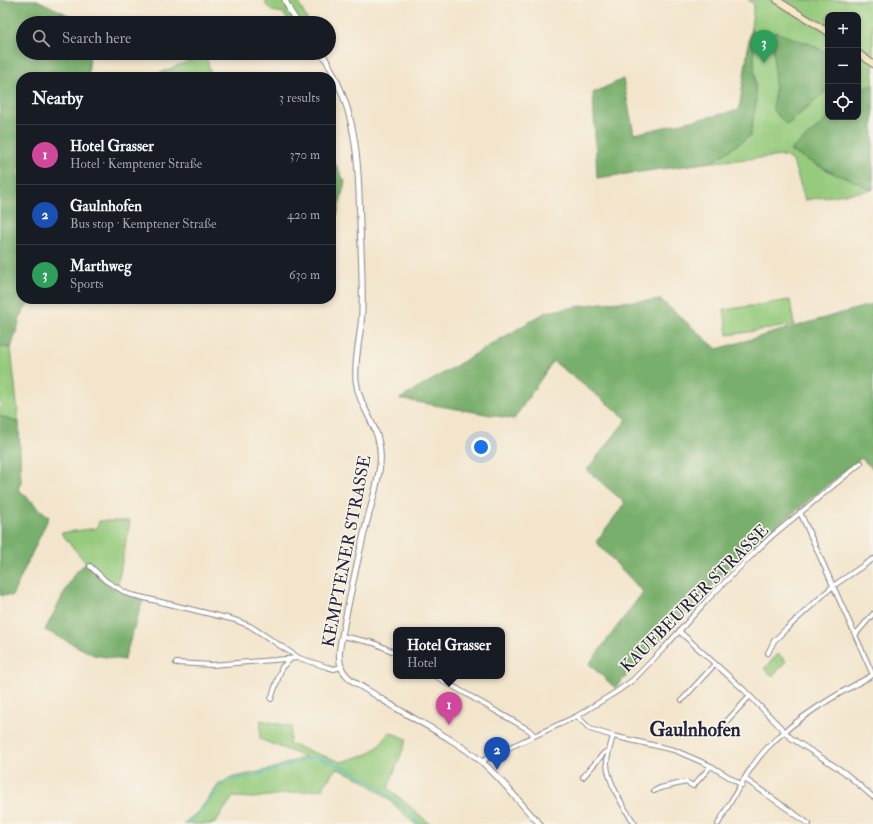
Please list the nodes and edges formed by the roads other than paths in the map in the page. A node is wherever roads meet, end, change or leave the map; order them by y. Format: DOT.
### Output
graph roads {
  1 [pos="285,0"];
  2 [pos="777,0"];
  3 [pos="293,16"];
  4 [pos="825,30"];
  5 [pos="861,55"];
  6 [pos="326,60"];
  7 [pos="873,64"];
  8 [pos="332,72"];
  9 [pos="336,80"];
  10 [pos="861,463"];
  11 [pos="800,512"];
  12 [pos="873,559"];
  13 [pos="90,566"];
  14 [pos="833,586"];
  15 [pos="873,614"];
  16 [pos="679,631"];
  17 [pos="855,635"];
  18 [pos="342,636"];
  19 [pos="393,652"];
  20 [pos="768,653"];
  21 [pos="299,658"];
  22 [pos="291,659"];
  23 [pos="176,663"];
  24 [pos="715,664"];
  25 [pos="342,667"];
  26 [pos="873,675"];
  27 [pos="440,679"];
  28 [pos="750,696"];
  29 [pos="270,699"];
  30 [pos="682,700"];
  31 [pos="577,716"];
  32 [pos="724,724"];
  33 [pos="785,732"];
  34 [pos="534,735"];
  35 [pos="613,736"];
  36 [pos="609,751"];
  37 [pos="482,762"];
  38 [pos="711,766"];
  39 [pos="583,777"];
  40 [pos="745,779"];
  41 [pos="742,785"];
  42 [pos="654,791"];
  43 [pos="873,797"];
  44 [pos="540,824"];
  45 [pos="634,824"];
  46 [pos="718,824"];
  47 [pos="809,824"];
  1 -- 3 [label="street"];
  2 -- 4 [label="main road"];
  5 -- 7 [label="main road"];
  6 -- 8 [label="street, KEMPTENER STRASSE"];
  9 -- 18 [label="street, KEMPTENER STRASSE"];
  10 -- 11 [label="street, KAUFBEURER STRASSE"];
  11 -- 14 [label="street"];
  11 -- 16 [label="street, KAUFBEURER STRASSE"];
  12 -- 14 [label="street"];
  13 -- 21 [label="street"];
  14 -- 17 [label="street"];
  14 -- 20 [label="street"];
  15 -- 17 [label="street"];
  16 -- 24 [label="street"];
  16 -- 31 [label="street, KAUFBEURER STRASSE"];
  17 -- 26 [label="street"];
  18 -- 19 [label="street"];
  18 -- 25 [label="street, KEMPTENER STRASSE"];
  21 -- 22 [label="street"];
  21 -- 25 [label="street"];
  22 -- 23 [label="street"];
  22 -- 29 [label="street"];
  24 -- 28 [label="street"];
  24 -- 30 [label="street"];
  25 -- 37 [label="street, KEMPTENER STRASSE"];
  26 -- 33 [label="street"];
  27 -- 34 [label="street"];
  28 -- 32 [label="street"];
  28 -- 33 [label="street"];
  31 -- 34 [label="street, KAUFBEURER STRASSE"];
  31 -- 35 [label="street"];
  33 -- 40 [label="street"];
  33 -- 43 [label="street"];
  34 -- 37 [label="street, KAUFBEURER STRASSE"];
  35 -- 36 [label="street"];
  35 -- 38 [label="street"];
  36 -- 39 [label="street"];
  36 -- 45 [label="street"];
  37 -- 44 [label="street, KEMPTENER STRASSE"];
  38 -- 41 [label="street"];
  38 -- 42 [label="street"];
  40 -- 41 [label="street"];
  40 -- 47 [label="street"];
  41 -- 46 [label="street"];
}
